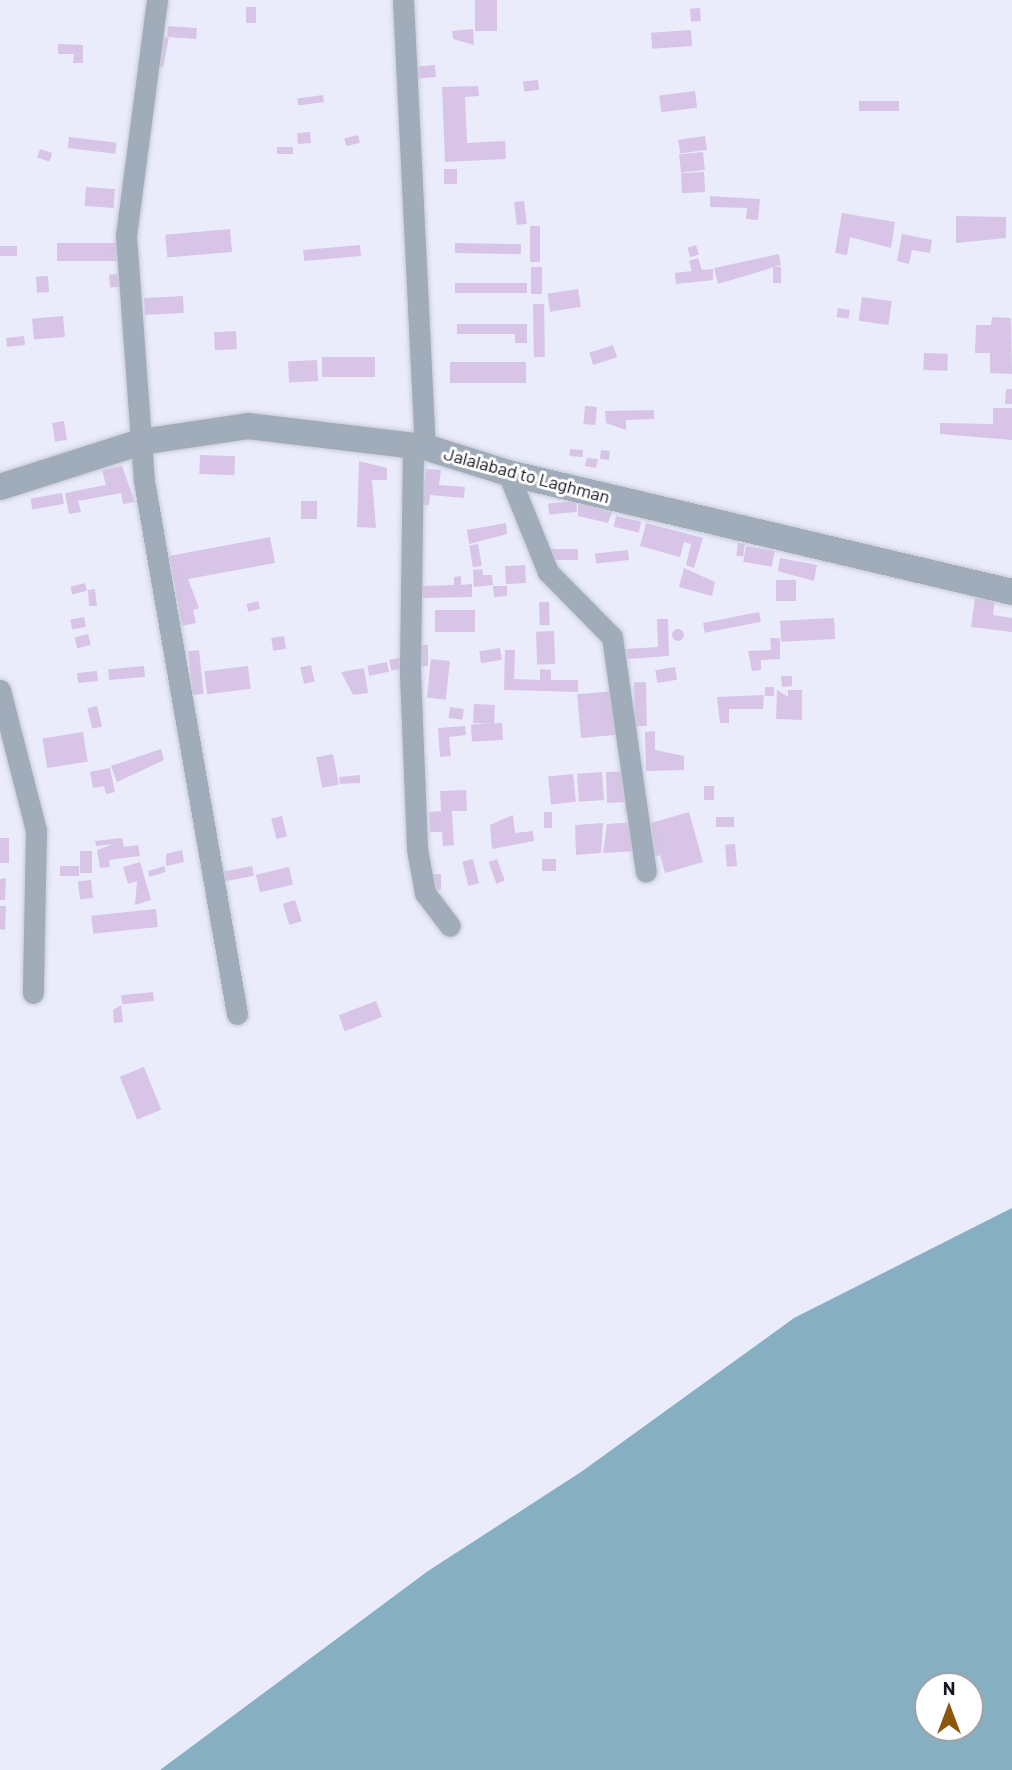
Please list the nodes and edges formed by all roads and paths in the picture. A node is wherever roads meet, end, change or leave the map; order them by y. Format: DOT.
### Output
graph roads {
  1 [pos="158,0"];
  2 [pos="403,0"];
  3 [pos="141,442"];
  4 [pos="419,449"];
  5 [pos="508,473"];
  6 [pos="0,487"];
  7 [pos="1012,592"];
  8 [pos="0,690"];
  9 [pos="646,872"];
  10 [pos="450,926"];
  11 [pos="33,993"];
  12 [pos="237,1014"];
  1 -- 3 [label="street"];
  2 -- 4 [label="street"];
  3 -- 4 [label="street, Jalalabad to Laghman"];
  3 -- 6 [label="street, Jalalabad to Laghman"];
  3 -- 12 [label="street"];
  4 -- 5 [label="street, Jalalabad to Laghman"];
  4 -- 10 [label="street"];
  5 -- 7 [label="street, Jalalabad to Laghman"];
  5 -- 9 [label="street"];
  8 -- 11 [label="street"];
}
